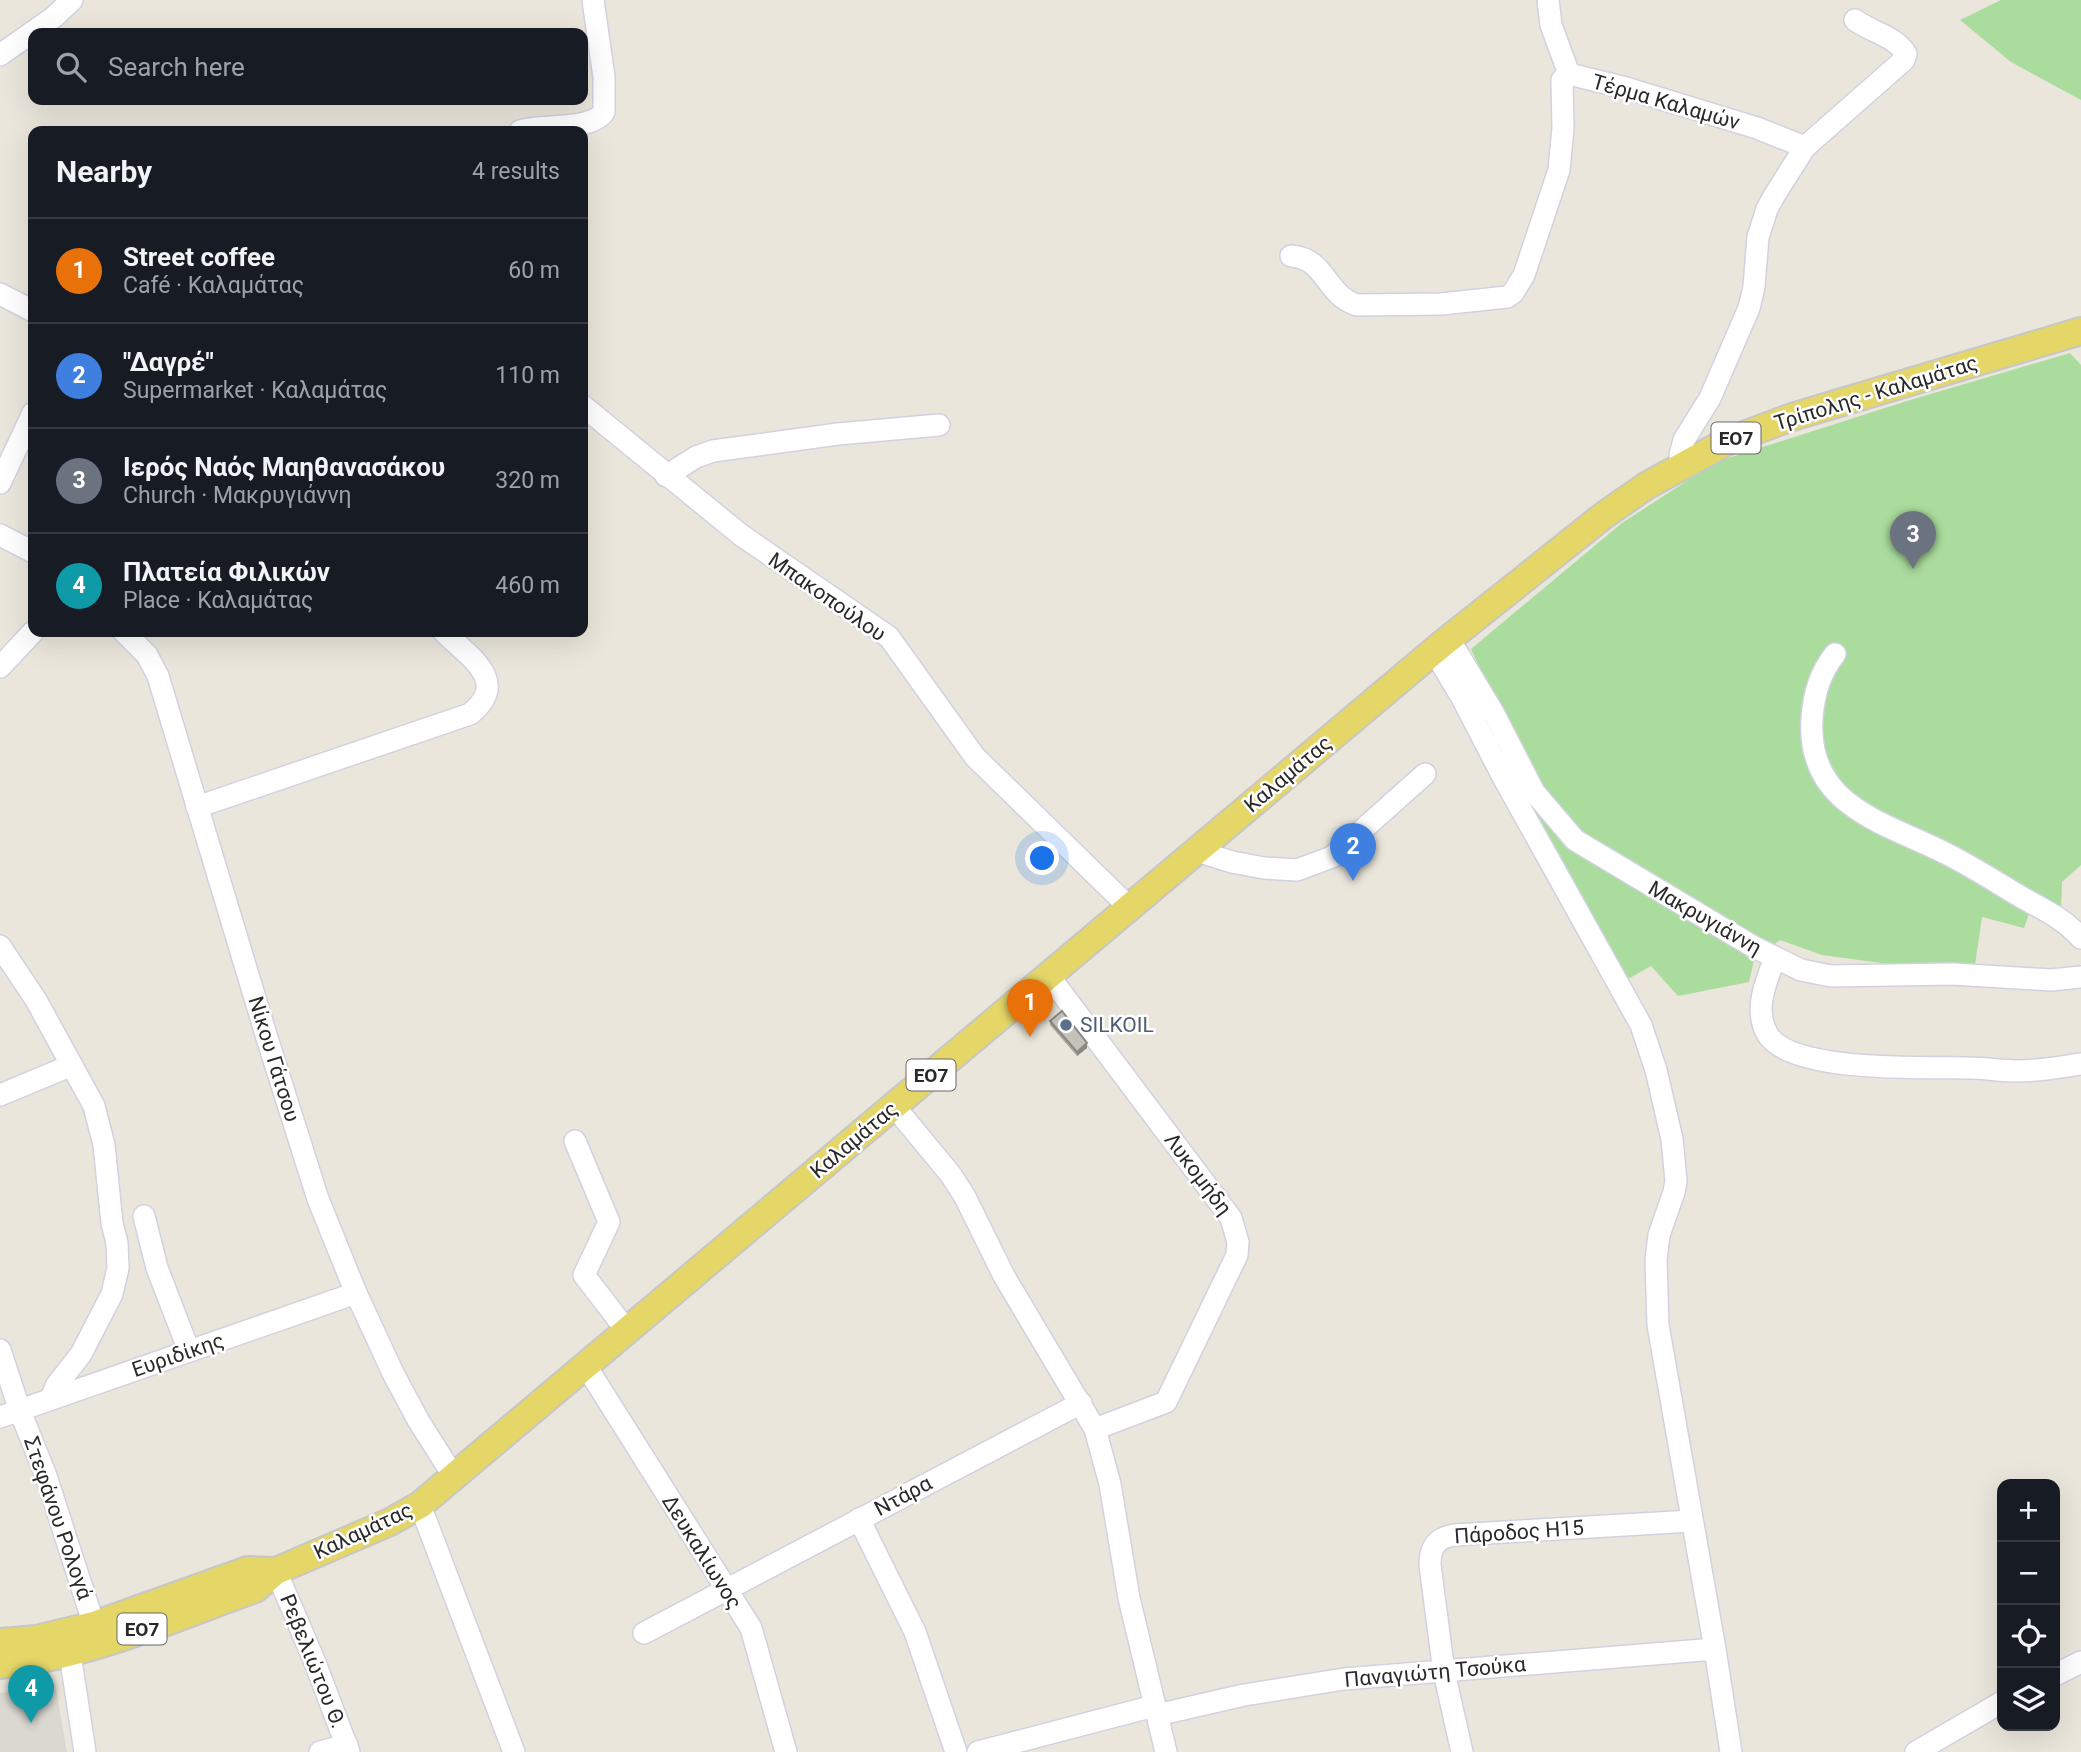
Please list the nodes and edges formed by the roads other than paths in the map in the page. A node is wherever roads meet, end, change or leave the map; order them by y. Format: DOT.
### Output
graph roads {
  1 [pos="72,0"];
  2 [pos="593,0"];
  3 [pos="1548,0"];
  4 [pos="1855,20"];
  5 [pos="39,28"];
  6 [pos="28,36"];
  7 [pos="0,55"];
  8 [pos="1569,74"];
  9 [pos="550,126"];
  10 [pos="1805,147"];
  11 [pos="1292,256"];
  12 [pos="0,294"];
  13 [pos="28,309"];
  14 [pos="2081,331"];
  15 [pos="588,410"];
  16 [pos="28,424"];
  17 [pos="939,425"];
  18 [pos="1681,465"];
  19 [pos="666,475"];
  20 [pos="0,483"];
  21 [pos="0,535"];
  22 [pos="28,549"];
  23 [pos="28,637"];
  24 [pos="129,637"];
  25 [pos="449,637"];
  26 [pos="1441,645"];
  27 [pos="1835,654"];
  28 [pos="0,667"];
  29 [pos="1425,774"];
  30 [pos="197,807"];
  31 [pos="1197,851"];
  32 [pos="1130,908"];
  33 [pos="2081,939"];
  34 [pos="0,946"];
  35 [pos="1775,958"];
  36 [pos="1049,976"];
  37 [pos="2081,977"];
  38 [pos="2081,1064"];
  39 [pos="72,1065"];
  40 [pos="0,1095"];
  41 [pos="894,1106"];
  42 [pos="575,1141"];
  43 [pos="144,1216"];
  44 [pos="356,1293"];
  45 [pos="627,1331"];
  46 [pos="0,1350"];
  47 [pos="189,1351"];
  48 [pos="586,1366"];
  49 [pos="51,1399"];
  50 [pos="1081,1403"];
  51 [pos="10,1414"];
  52 [pos="1094,1429"];
  53 [pos="454,1477"];
  54 [pos="420,1505"];
  55 [pos="859,1519"];
  56 [pos="1692,1521"];
  57 [pos="276,1571"];
  58 [pos="726,1590"];
  59 [pos="94,1625"];
  60 [pos="645,1633"];
  61 [pos="0,1642"];
  62 [pos="1716,1649"];
  63 [pos="70,1654"];
  64 [pos="2081,1662"];
  65 [pos="0,1665"];
  66 [pos="1444,1672"];
  67 [pos="2060,1672"];
  68 [pos="1997,1705"];
  69 [pos="1156,1710"];
  70 [pos="348,1749"];
  71 [pos="85,1752"];
  72 [pos="320,1752"];
  73 [pos="514,1752"];
  74 [pos="786,1752"];
  75 [pos="956,1752"];
  76 [pos="978,1752"];
  77 [pos="1166,1752"];
  78 [pos="1462,1752"];
  79 [pos="1731,1752"];
  80 [pos="1916,1752"];
  1 -- 5 [label="street"];
  2 -- 9 [label="street"];
  3 -- 8 [label="street"];
  4 -- 10 [label="street"];
  6 -- 7 [label="street"];
  8 -- 10 [label="street, Τέρμα Καλαμών"];
  8 -- 11 [label="street, Τέρμα Καλαμών"];
  10 -- 18 [label="street"];
  12 -- 13 [label="street"];
  14 -- 18 [label="main road, Τρίπολης - Καλαμάτας / ΕΟ7"];
  15 -- 19 [label="street, Μπακοπούλου"];
  16 -- 20 [label="street"];
  17 -- 19 [label="street"];
  18 -- 26 [label="main road, Τρίπολης - Καλαμάτας / ΕΟ7"];
  19 -- 32 [label="street, Μπακοπούλου"];
  21 -- 22 [label="street"];
  23 -- 28 [label="street"];
  24 -- 30 [label="street, Νίκου Γάτσου"];
  25 -- 30 [label="street"];
  26 -- 31 [label="main road, Καλαμάτας / ΕΟ7"];
  26 -- 35 [label="street, Μακρυγιάννη"];
  26 -- 56 [label="street"];
  27 -- 33 [label="street"];
  29 -- 31 [label="street"];
  30 -- 44 [label="street, Νίκου Γάτσου"];
  31 -- 32 [label="main road, Καλαμάτας / ΕΟ7"];
  32 -- 36 [label="main road, Καλαμάτας / ΕΟ7"];
  34 -- 39 [label="street"];
  35 -- 37 [label="street, Μακρυγιάννη"];
  35 -- 38 [label="street"];
  36 -- 41 [label="main road, Καλαμάτας / ΕΟ7"];
  36 -- 52 [label="street, Λυκομήδη"];
  39 -- 40 [label="street"];
  39 -- 49 [label="street"];
  41 -- 45 [label="main road, Καλαμάτας / ΕΟ7"];
  41 -- 50 [label="street"];
  42 -- 45 [label="street"];
  43 -- 47 [label="street"];
  44 -- 47 [label="street, Ευριδίκης"];
  44 -- 53 [label="street, Νίκου Γάτσου"];
  45 -- 48 [label="main road, Καλαμάτας / ΕΟ7"];
  46 -- 51 [label="street, Στεφάνου Ρολογά"];
  47 -- 49 [label="street, Ευριδίκης"];
  48 -- 53 [label="main road, Καλαμάτας / ΕΟ7"];
  48 -- 58 [label="street, Δευκαλίωνος"];
  49 -- 51 [label="street, Ευριδίκης"];
  50 -- 52 [label="street"];
  50 -- 55 [label="street, Ντάρα"];
  51 -- 59 [label="street, Στεφάνου Ρολογά"];
  52 -- 69 [label="street"];
  53 -- 54 [label="main road, Καλαμάτας / ΕΟ7"];
  54 -- 57 [label="main road, Καλαμάτας / ΕΟ7"];
  54 -- 73 [label="street"];
  55 -- 58 [label="street, Ντάρα"];
  55 -- 75 [label="street"];
  56 -- 62 [label="street"];
  56 -- 66 [label="street, Πάροδος Η15"];
  57 -- 59 [label="main road, Καλαμάτας / ΕΟ7"];
  57 -- 63 [label="main road, Καλαμάτας / ΕΟ7"];
  57 -- 70 [label="street, Ρεβελιώτου Θ."];
  58 -- 60 [label="street, Ντάρα"];
  58 -- 74 [label="street, Δευκαλίωνος"];
  59 -- 61 [label="main road, Καλαμάτας / ΕΟ7"];
  62 -- 66 [label="street, Παναγιώτη Τσούκα"];
  62 -- 79 [label="street"];
  63 -- 65 [label="main road, Καλαμάτας / ΕΟ7"];
  63 -- 71 [label="street"];
  64 -- 67 [label="street"];
  66 -- 69 [label="street, Παναγιώτη Τσούκα"];
  66 -- 78 [label="street, Πάροδος Η15"];
  68 -- 80 [label="street"];
  69 -- 76 [label="street, Παναγιώτη Τσούκα"];
  69 -- 77 [label="street"];
  70 -- 72 [label="street"];
}
